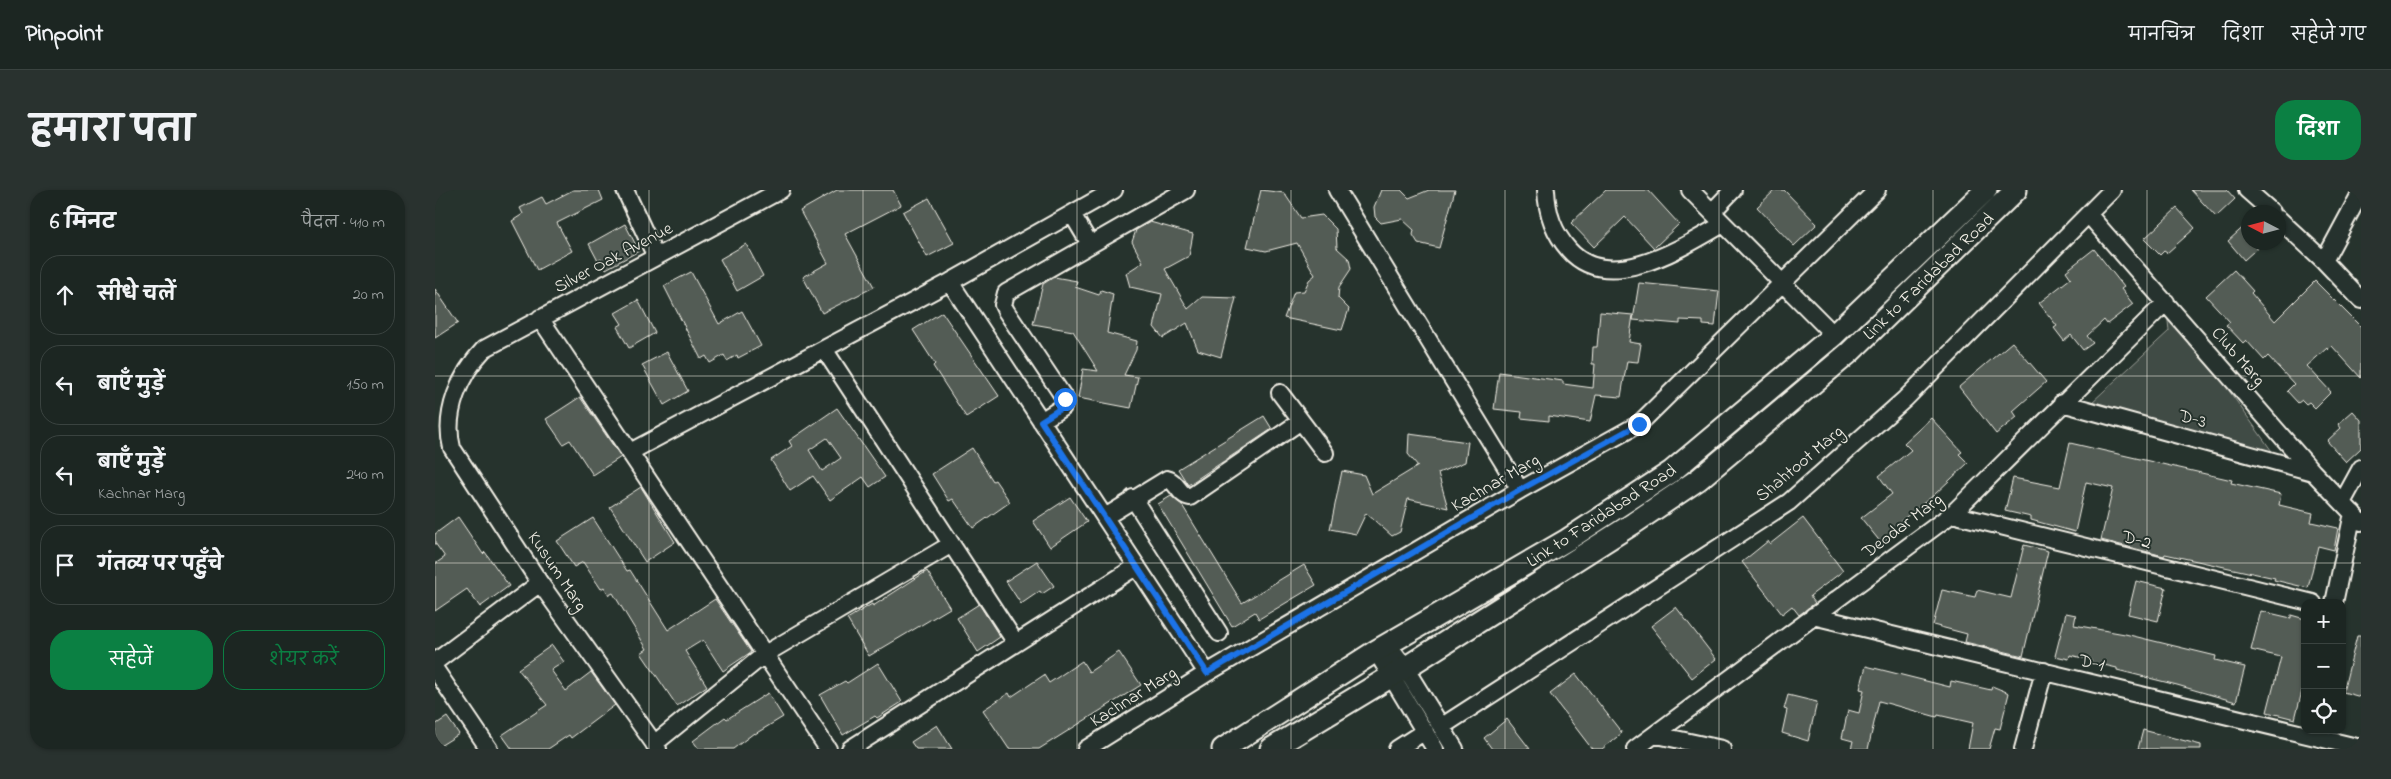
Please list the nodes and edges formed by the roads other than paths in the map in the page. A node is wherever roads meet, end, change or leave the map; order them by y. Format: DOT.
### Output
graph roads {
  1 [pos="625,190"];
  2 [pos="781,190"];
  3 [pos="1114,190"];
  4 [pos="1186,190"];
  5 [pos="1337,190"];
  6 [pos="1546,190"];
  7 [pos="1690,190"];
  8 [pos="1733,190"];
  9 [pos="1877,190"];
  10 [pos="1986,190"];
  11 [pos="2016,190"];
  12 [pos="2112,190"];
  13 [pos="2247,190"];
  14 [pos="2361,192"];
  15 [pos="2264,205"];
  16 [pos="1072,214"];
  17 [pos="2088,214"];
  18 [pos="1717,218"];
  19 [pos="2286,226"];
  20 [pos="1091,244"];
  21 [pos="656,257"];
  22 [pos="2324,261"];
  23 [pos="950,282"];
  24 [pos="1782,284"];
  25 [pos="2361,300"];
  26 [pos="2165,302"];
  27 [pos="540,318"];
  28 [pos="1835,335"];
  29 [pos="824,349"];
  30 [pos="469,366"];
  31 [pos="1281,393"];
  32 [pos="2062,403"];
  33 [pos="1041,421"];
  34 [pos="1301,421"];
  35 [pos="629,452"];
  36 [pos="1325,454"];
  37 [pos="2361,468"];
  38 [pos="2313,472"];
  39 [pos="1520,490"];
  40 [pos="1133,498"];
  41 [pos="2343,501"];
  42 [pos="1952,514"];
  43 [pos="1105,517"];
  44 [pos="2357,518"];
  45 [pos="950,545"];
  46 [pos="1137,566"];
  47 [pos="540,583"];
  48 [pos="2335,599"];
  49 [pos="2301,600"];
  50 [pos="1813,616"];
  51 [pos="1219,633"];
  52 [pos="1016,643"];
  53 [pos="1381,647"];
  54 [pos="765,654"];
  55 [pos="435,662"];
  56 [pos="435,669"];
  57 [pos="2044,671"];
  58 [pos="1399,672"];
  59 [pos="1207,673"];
  60 [pos="1441,727"];
  61 [pos="1425,732"];
  62 [pos="1657,735"];
  63 [pos="2305,738"];
  64 [pos="656,746"];
  65 [pos="2361,748"];
  66 [pos="489,749"];
  67 [pos="828,749"];
  68 [pos="850,749"];
  69 [pos="1086,749"];
  70 [pos="1223,749"];
  71 [pos="1271,749"];
  72 [pos="1397,749"];
  73 [pos="1435,749"];
  74 [pos="1455,749"];
  75 [pos="1635,749"];
  76 [pos="1722,749"];
  77 [pos="2023,749"];
  1 -- 21 [label="street"];
  2 -- 21 [label="street, Silver Oak Avenue"];
  3 -- 16 [label="street"];
  4 -- 20 [label="street"];
  5 -- 39 [label="street"];
  6 -- 18 [label="street"];
  7 -- 18 [label="street"];
  8 -- 18 [label="street"];
  9 -- 24 [label="street, Kachnar Marg"];
  10 -- 28 [label="main road, Link to Faridabad Road"];
  11 -- 58 [label="main road, Link to Faridabad Road"];
  12 -- 17 [label="street, Shahtoot Marg"];
  13 -- 15 [label="street"];
  14 -- 22 [label="street"];
  16 -- 20 [label="street"];
  16 -- 23 [label="street"];
  17 -- 26 [label="street, Club Marg"];
  17 -- 60 [label="street, Shahtoot Marg"];
  18 -- 24 [label="street"];
  19 -- 22 [label="street"];
  20 -- 33 [label="street"];
  21 -- 27 [label="street, Silver Oak Avenue"];
  22 -- 25 [label="street"];
  23 -- 29 [label="street"];
  23 -- 33 [label="street"];
  24 -- 28 [label="street"];
  24 -- 39 [label="street, Kachnar Marg"];
  26 -- 32 [label="street, Deodar Marg"];
  26 -- 38 [label="street, Club Marg"];
  27 -- 30 [label="street, Silver Oak Avenue"];
  27 -- 35 [label="street"];
  28 -- 53 [label="main road, Link to Faridabad Road"];
  29 -- 35 [label="street"];
  29 -- 45 [label="street"];
  30 -- 47 [label="street, Kusum Marg"];
  31 -- 34 [label="street"];
  32 -- 38 [label="street, D-3"];
  32 -- 42 [label="street, Deodar Marg"];
  33 -- 43 [label="street"];
  34 -- 36 [label="street"];
  34 -- 40 [label="street"];
  35 -- 54 [label="street"];
  37 -- 41 [label="street"];
  38 -- 41 [label="street, Club Marg"];
  39 -- 59 [label="street, Kachnar Marg"];
  40 -- 43 [label="street"];
  40 -- 51 [label="street"];
  41 -- 44 [label="street, Club Marg"];
  42 -- 49 [label="street, D-2"];
  42 -- 50 [label="street, Deodar Marg"];
  43 -- 46 [label="street"];
  44 -- 48 [label="street"];
  45 -- 52 [label="street"];
  45 -- 54 [label="street"];
  46 -- 52 [label="street"];
  46 -- 59 [label="street"];
  47 -- 55 [label="street"];
  47 -- 64 [label="street, Kusum Marg"];
  50 -- 57 [label="street, D-1"];
  50 -- 62 [label="street, Deodar Marg"];
  52 -- 68 [label="street"];
  53 -- 58 [label="street"];
  53 -- 70 [label="main road, Link to Faridabad Road"];
  54 -- 64 [label="street"];
  54 -- 67 [label="street"];
  56 -- 66 [label="street"];
  57 -- 63 [label="street, D-1"];
  57 -- 77 [label="street"];
  58 -- 60 [label="street"];
  58 -- 61 [label="street"];
  58 -- 71 [label="main road, Link to Faridabad Road"];
  59 -- 69 [label="street, Kachnar Marg"];
  60 -- 74 [label="street"];
  61 -- 72 [label="street"];
  61 -- 73 [label="street"];
  62 -- 75 [label="street, Deodar Marg"];
  62 -- 76 [label="street"];
  63 -- 65 [label="street, D-1"];
}
